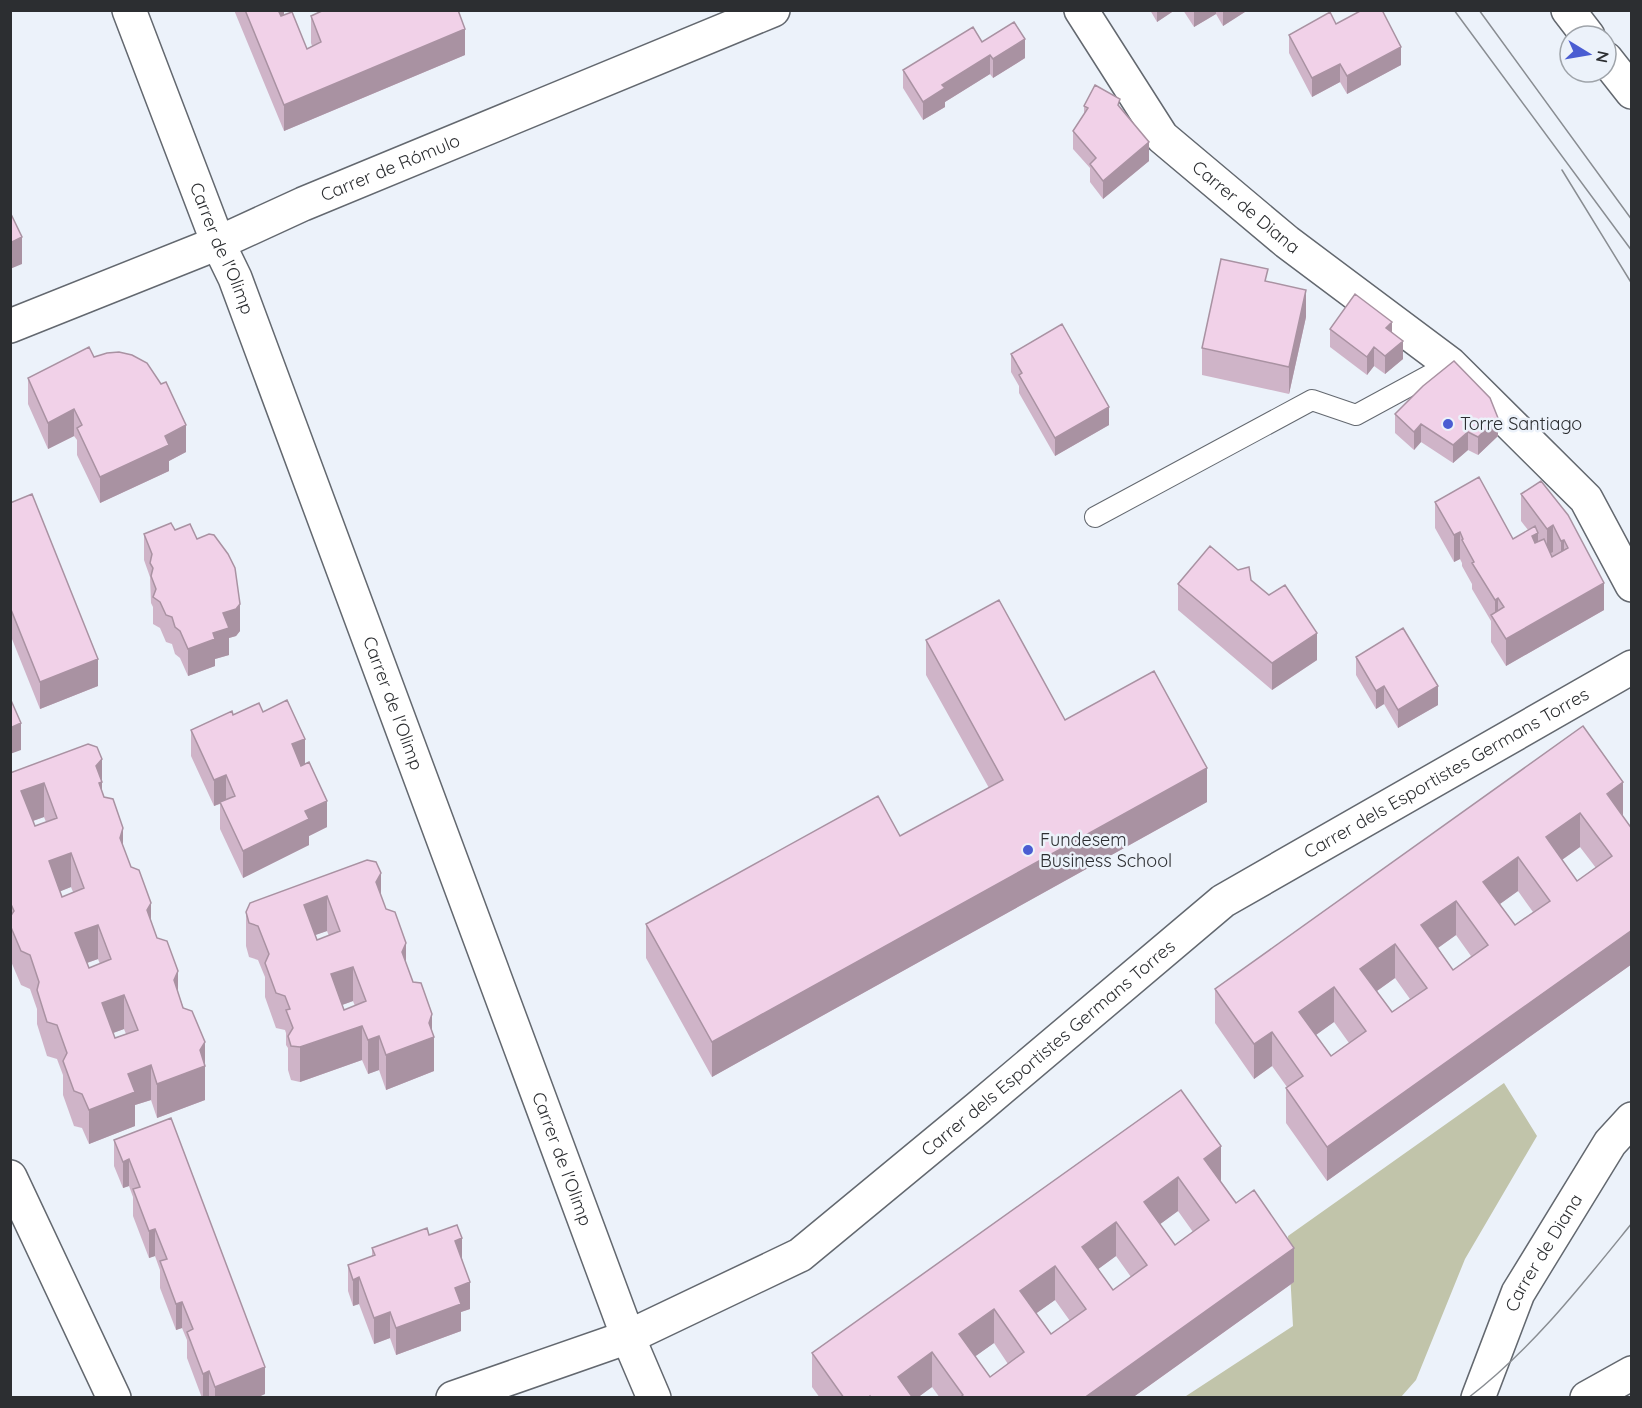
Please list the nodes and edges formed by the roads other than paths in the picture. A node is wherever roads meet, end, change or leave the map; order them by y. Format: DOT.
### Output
graph roads {
  1 [pos="129,10"];
  2 [pos="773,10"];
  3 [pos="1081,10"];
  4 [pos="1568,10"];
  5 [pos="1579,24"];
  6 [pos="1618,74"];
  7 [pos="1632,92"];
  8 [pos="218,243"];
  9 [pos="10,326"];
  10 [pos="1450,364"];
  11 [pos="1095,517"];
  12 [pos="1632,585"];
  13 [pos="1632,667"];
  14 [pos="1632,1119"];
  15 [pos="10,1177"];
  16 [pos="628,1337"];
  17 [pos="1632,1373"];
  18 [pos="114,1398"];
  19 [pos="453,1398"];
  20 [pos="654,1398"];
  21 [pos="1478,1398"];
  22 [pos="1587,1398"];
  1 -- 8 [label="street, Carrer de l'Olimp"];
  2 -- 8 [label="street, Carrer de Rómulo"];
  3 -- 10 [label="street, Carrer de Diana"];
  4 -- 5 [label="street"];
  6 -- 7 [label="street"];
  8 -- 9 [label="street, Carrer de Rómulo"];
  8 -- 16 [label="street, Carrer de l'Olimp"];
  10 -- 11 [label="lane"];
  10 -- 12 [label="street, Carrer de Diana"];
  13 -- 16 [label="street, Carrer dels Esportistes Germans Torres"];
  14 -- 21 [label="street, Carrer de Diana"];
  15 -- 18 [label="street"];
  16 -- 19 [label="street, Carrer dels Esportistes Germans Torres"];
  16 -- 20 [label="street, Carrer de l'Olimp"];
  17 -- 22 [label="street"];
}
